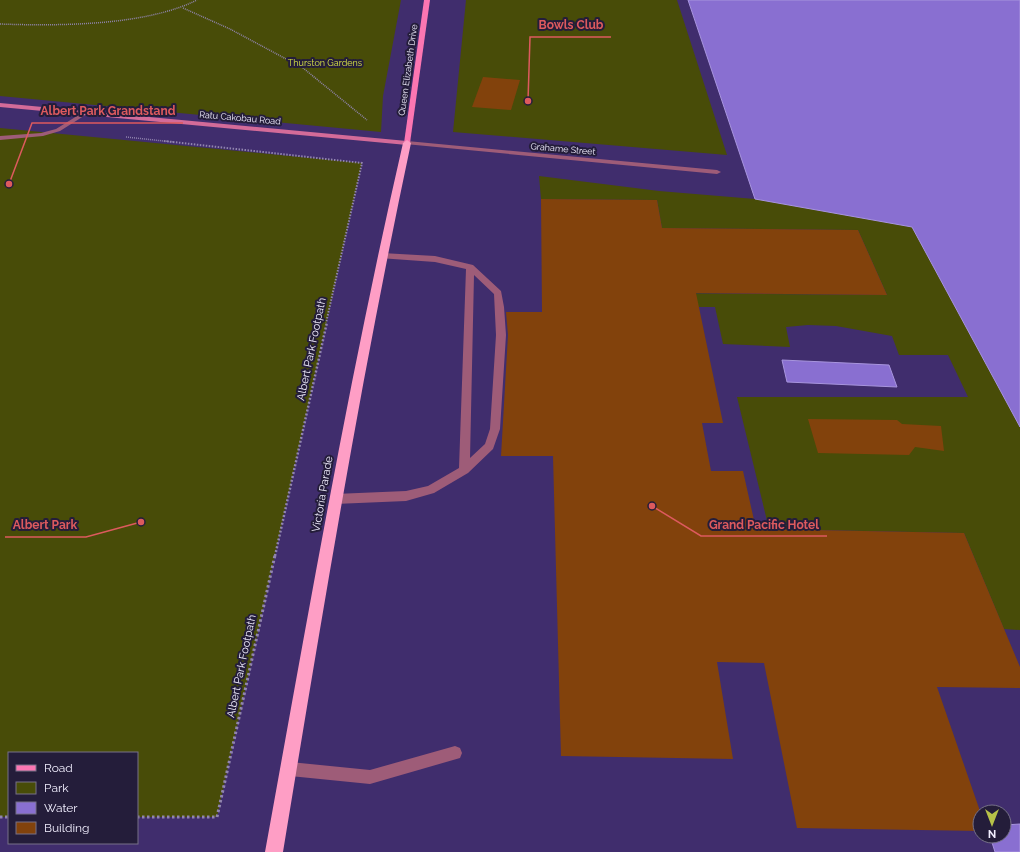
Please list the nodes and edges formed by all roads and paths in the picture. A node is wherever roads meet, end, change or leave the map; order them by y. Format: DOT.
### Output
graph roads {
  1 [pos="198,0"];
  2 [pos="427,0"];
  3 [pos="184,8"];
  4 [pos="0,24"];
  5 [pos="0,105"];
  6 [pos="85,113"];
  7 [pos="369,122"];
  8 [pos="120,136"];
  9 [pos="0,138"];
  10 [pos="407,143"];
  11 [pos="717,172"];
  12 [pos="382,256"];
  13 [pos="470,267"];
  14 [pos="464,470"];
  15 [pos="335,499"];
  16 [pos="455,753"];
  17 [pos="290,769"];
  18 [pos="138,817"];
  19 [pos="274,852"];
  1 -- 3 [label="path"];
  2 -- 10 [label="main road, Queen Elizabeth Drive"];
  3 -- 4 [label="path"];
  3 -- 7 [label="path"];
  5 -- 6 [label="main road, Ratu Cakobau Road"];
  6 -- 9 [label="street"];
  6 -- 10 [label="main road, Ratu Cakobau Road"];
  8 -- 18 [label="path, Albert Park Footpath"];
  10 -- 11 [label="street, Grahame Street"];
  10 -- 12 [label="highway, Victoria Parade"];
  12 -- 13 [label="street"];
  12 -- 15 [label="highway, Victoria Parade"];
  13 -- 14 [label="street"];
  13 -- 14 [label="street"];
  14 -- 15 [label="street"];
  15 -- 17 [label="highway, Victoria Parade"];
  16 -- 17 [label="street"];
  17 -- 19 [label="highway, Victoria Parade"];
}
